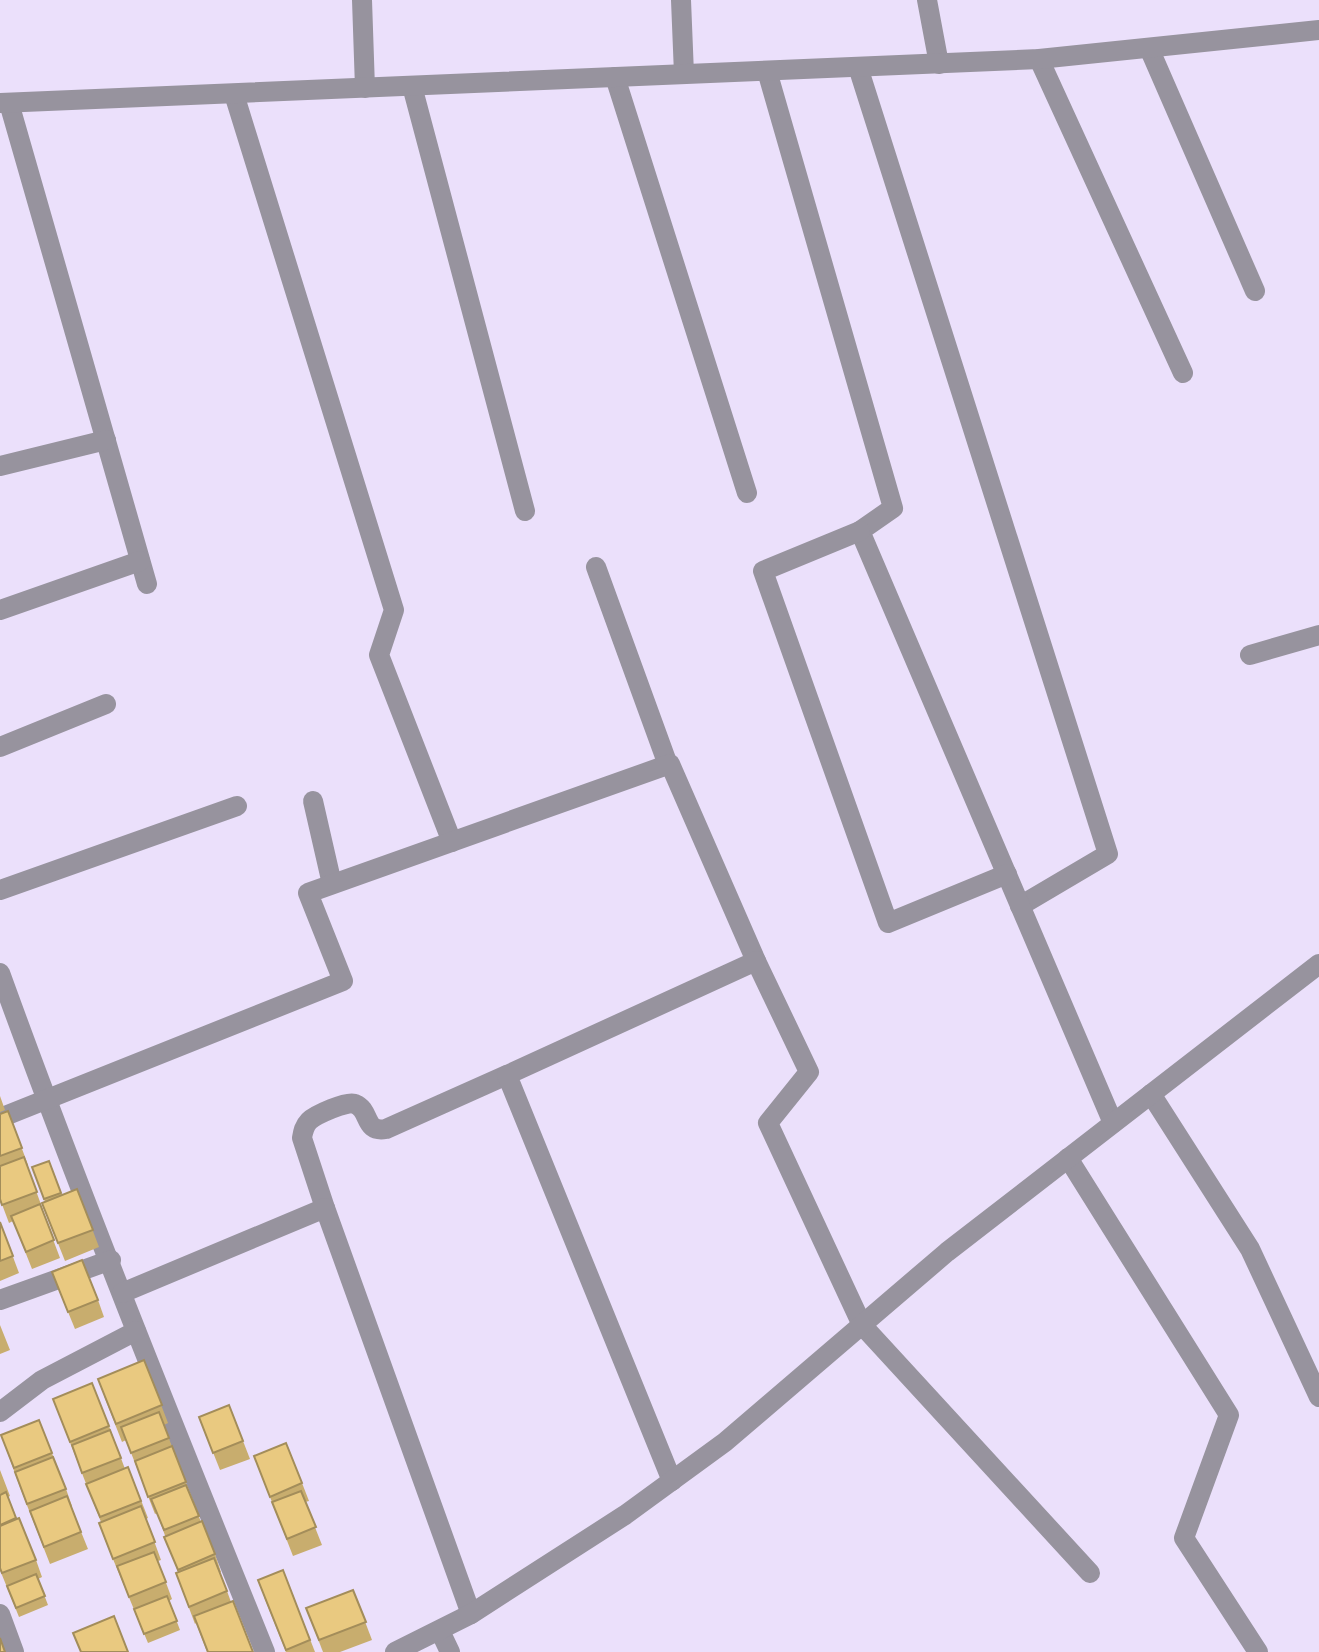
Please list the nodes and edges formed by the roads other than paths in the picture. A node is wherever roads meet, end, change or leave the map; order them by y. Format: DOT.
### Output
graph roads {
  1 [pos="362,0"];
  2 [pos="681,0"];
  3 [pos="927,0"];
  4 [pos="1319,30"];
  5 [pos="1149,48"];
  6 [pos="1039,59"];
  7 [pos="939,64"];
  8 [pos="858,67"];
  9 [pos="767,71"];
  10 [pos="684,74"];
  11 [pos="615,77"];
  12 [pos="412,86"];
  13 [pos="365,88"];
  14 [pos="234,94"];
  15 [pos="4,103"];
  16 [pos="1255,291"];
  17 [pos="1183,373"];
  18 [pos="106,440"];
  19 [pos="0,466"];
  20 [pos="747,493"];
  21 [pos="525,511"];
  22 [pos="860,531"];
  23 [pos="140,561"];
  24 [pos="596,567"];
  25 [pos="147,584"];
  26 [pos="0,610"];
  27 [pos="1319,635"];
  28 [pos="1250,655"];
  29 [pos="106,704"];
  30 [pos="0,747"];
  31 [pos="668,765"];
  32 [pos="313,801"];
  33 [pos="237,806"];
  34 [pos="452,842"];
  35 [pos="1007,874"];
  36 [pos="332,884"];
  37 [pos="0,890"];
  38 [pos="1020,906"];
  39 [pos="756,961"];
  40 [pos="1319,964"];
  41 [pos="0,973"];
  42 [pos="507,1075"];
  43 [pos="1151,1094"];
  44 [pos="46,1099"];
  45 [pos="0,1118"];
  46 [pos="1113,1123"];
  47 [pos="1068,1158"];
  48 [pos="325,1208"];
  49 [pos="111,1260"];
  50 [pos="122,1293"];
  51 [pos="0,1300"];
  52 [pos="862,1325"];
  53 [pos="136,1331"];
  54 [pos="1319,1397"];
  55 [pos="0,1412"];
  56 [pos="672,1481"];
  57 [pos="1090,1573"];
  58 [pos="0,1614"];
  59 [pos="471,1614"];
  60 [pos="440,1631"];
  61 [pos="14,1652"];
  62 [pos="265,1652"];
  63 [pos="395,1652"];
  64 [pos="450,1652"];
  65 [pos="1258,1652"];
  1 -- 13 [label="street"];
  2 -- 10 [label="street"];
  3 -- 7 [label="street"];
  4 -- 5 [label="street"];
  5 -- 6 [label="street"];
  5 -- 16 [label="street"];
  6 -- 7 [label="street"];
  6 -- 17 [label="street"];
  7 -- 8 [label="street"];
  8 -- 9 [label="street"];
  8 -- 38 [label="street"];
  9 -- 10 [label="street"];
  9 -- 22 [label="street"];
  10 -- 11 [label="street"];
  11 -- 12 [label="street"];
  11 -- 20 [label="street"];
  12 -- 13 [label="street"];
  12 -- 21 [label="street"];
  13 -- 14 [label="street"];
  14 -- 15 [label="street"];
  14 -- 34 [label="street"];
  15 -- 18 [label="street"];
  18 -- 19 [label="street"];
  18 -- 23 [label="street"];
  22 -- 35 [label="street"];
  22 -- 35 [label="street"];
  23 -- 25 [label="street"];
  23 -- 26 [label="street"];
  24 -- 31 [label="street"];
  27 -- 28 [label="street"];
  29 -- 30 [label="street"];
  31 -- 34 [label="street"];
  31 -- 39 [label="street"];
  32 -- 36 [label="street"];
  33 -- 37 [label="street"];
  34 -- 36 [label="street"];
  35 -- 38 [label="street"];
  36 -- 44 [label="street"];
  38 -- 46 [label="street"];
  39 -- 42 [label="street"];
  39 -- 52 [label="street"];
  40 -- 43 [label="street"];
  41 -- 44 [label="street"];
  42 -- 48 [label="street"];
  42 -- 56 [label="street"];
  43 -- 46 [label="street"];
  43 -- 54 [label="street"];
  44 -- 45 [label="street"];
  44 -- 49 [label="street"];
  46 -- 47 [label="street"];
  47 -- 52 [label="street"];
  47 -- 65 [label="street"];
  48 -- 50 [label="street"];
  48 -- 59 [label="street"];
  49 -- 50 [label="street"];
  49 -- 51 [label="street"];
  50 -- 53 [label="street"];
  52 -- 56 [label="street"];
  52 -- 57 [label="street"];
  53 -- 55 [label="street"];
  53 -- 62 [label="street"];
  56 -- 59 [label="street"];
  58 -- 61 [label="street"];
  59 -- 60 [label="street"];
  60 -- 63 [label="street"];
  60 -- 64 [label="street"];
}
